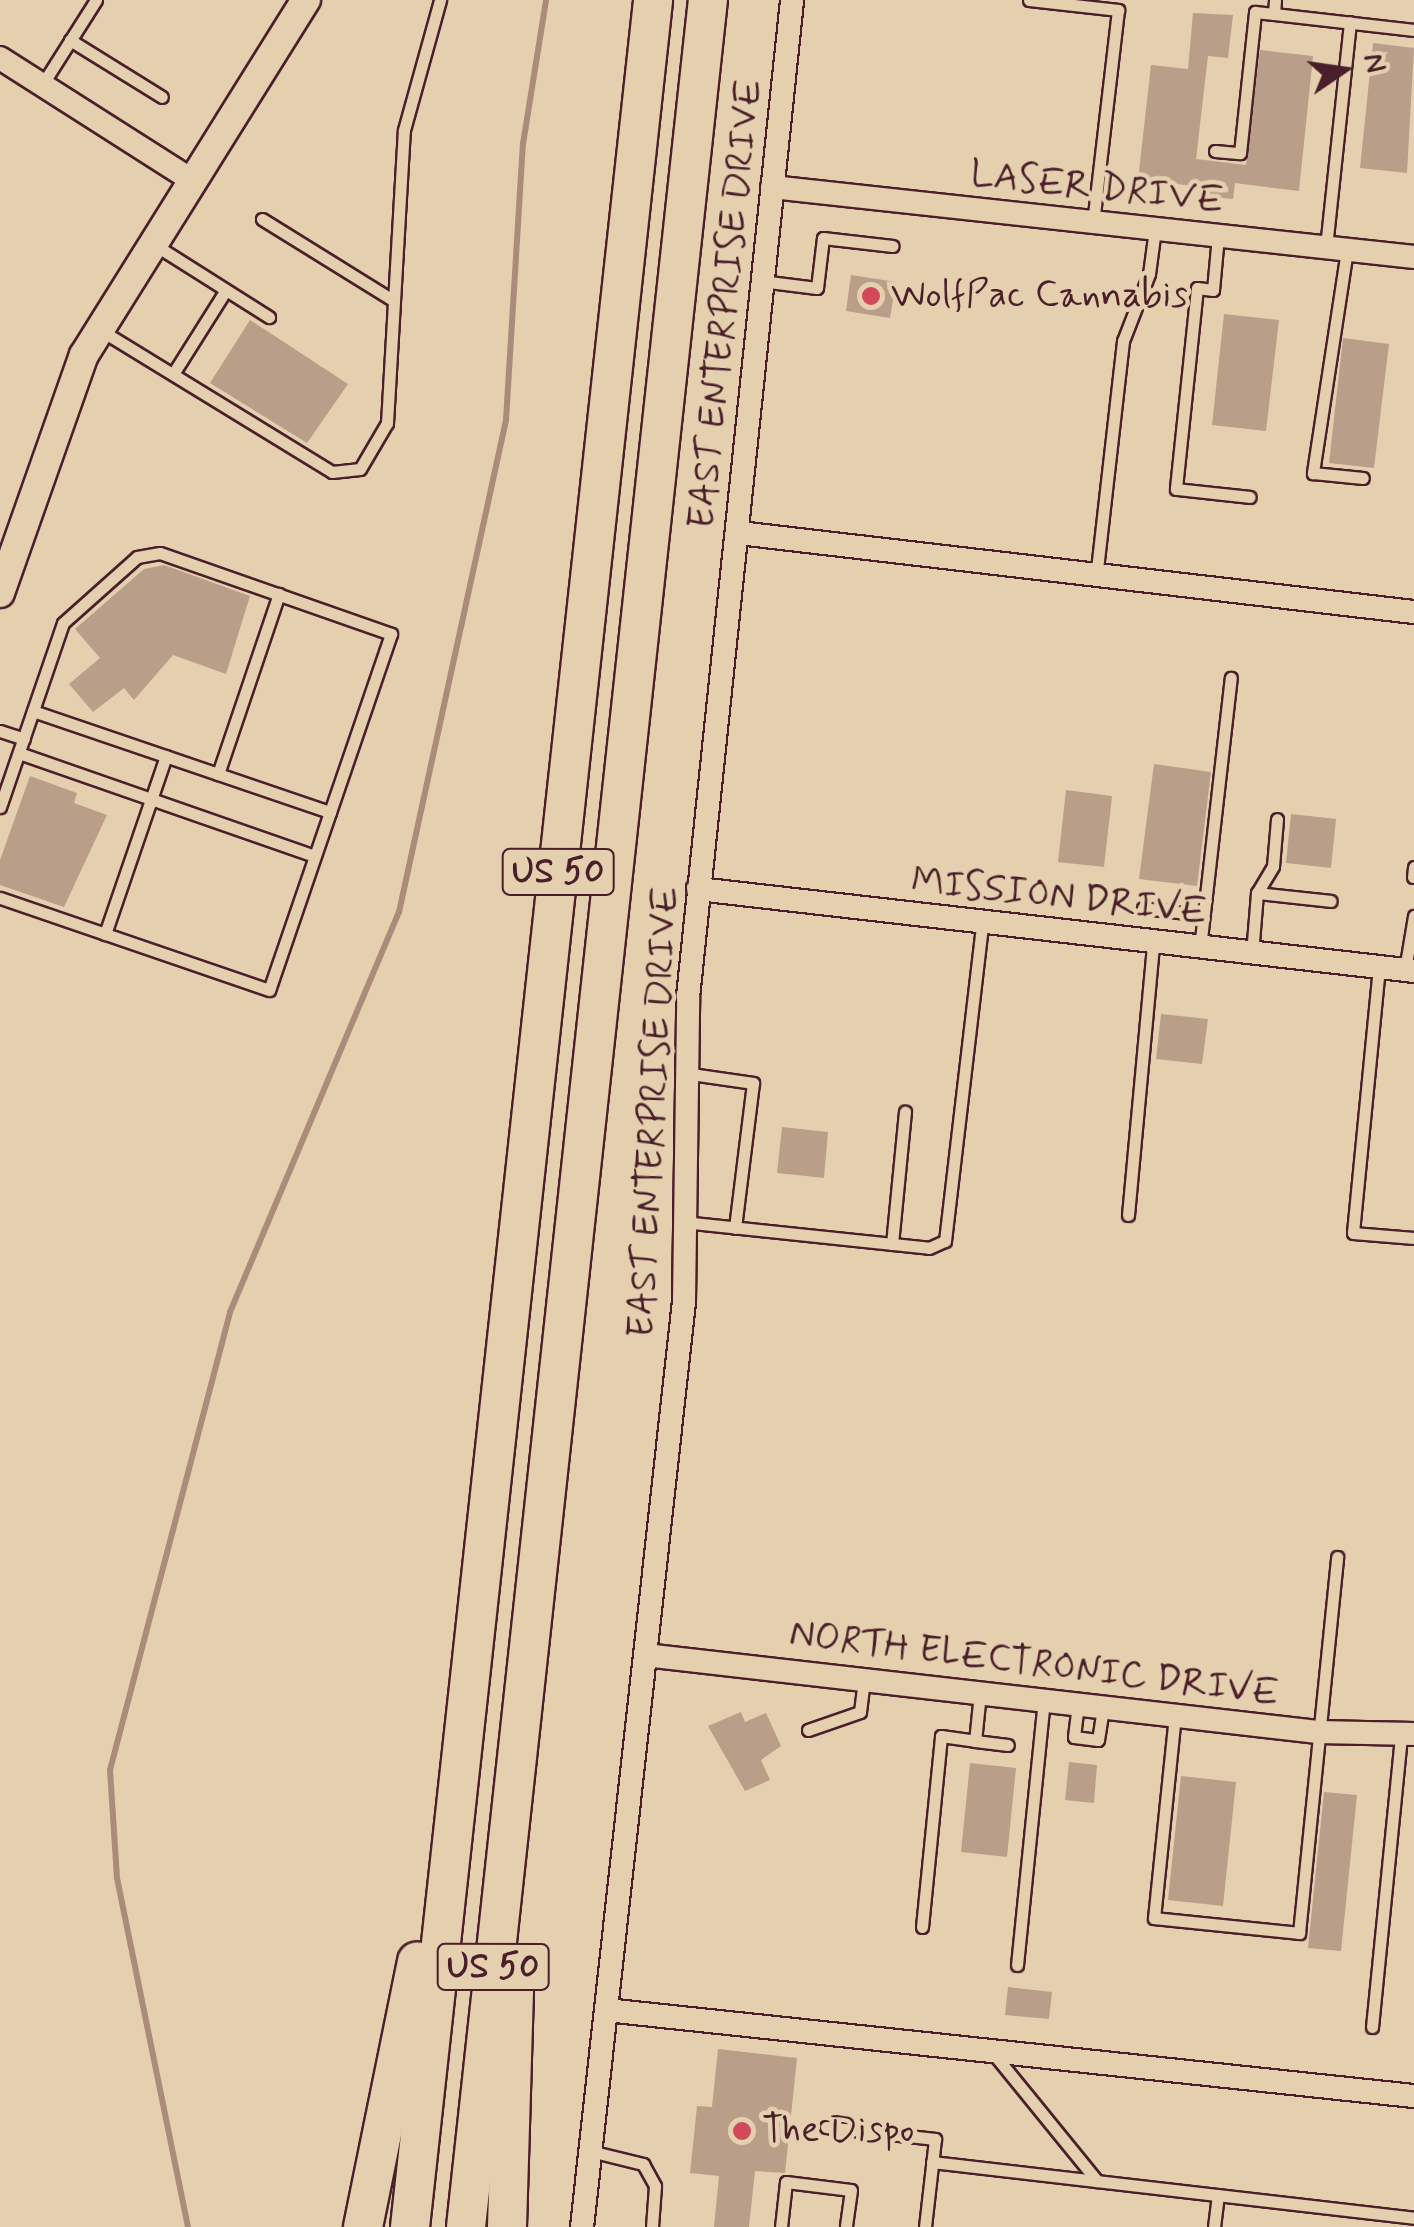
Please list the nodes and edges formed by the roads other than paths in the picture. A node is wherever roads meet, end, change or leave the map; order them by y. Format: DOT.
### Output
graph roads {
  1 [pos="96,0"];
  2 [pos="440,0"];
  3 [pos="653,0"];
  4 [pos="708,0"];
  5 [pos="792,0"];
  6 [pos="1029,0"];
  7 [pos="1276,0"];
  8 [pos="302,1"];
  9 [pos="1274,14"];
  10 [pos="1350,22"];
  11 [pos="1414,30"];
  12 [pos="70,40"];
  13 [pos="0,58"];
  14 [pos="42,85"];
  15 [pos="162,97"];
  16 [pos="1215,151"];
  17 [pos="190,178"];
  18 [pos="772,187"];
  19 [pos="262,219"];
  20 [pos="1093,223"];
  21 [pos="1154,229"];
  22 [pos="1218,236"];
  23 [pos="151,243"];
  24 [pos="893,246"];
  25 [pos="1336,248"];
  26 [pos="1414,258"];
  27 [pos="761,281"];
  28 [pos="226,290"];
  29 [pos="391,300"];
  30 [pos="270,317"];
  31 [pos="99,329"];
  32 [pos="173,374"];
  33 [pos="1363,478"];
  34 [pos="1250,497"];
  35 [pos="738,533"];
  36 [pos="1096,578"];
  37 [pos="0,593"];
  38 [pos="280,594"];
  39 [pos="1414,612"];
  40 [pos="1231,678"];
  41 [pos="33,712"];
  42 [pos="0,731"];
  43 [pos="24,739"];
  44 [pos="18,754"];
  45 [pos="166,756"];
  46 [pos="218,774"];
  47 [pos="151,800"];
  48 [pos="0,807"];
  49 [pos="330,812"];
  50 [pos="1277,819"];
  51 [pos="315,856"];
  52 [pos="1414,867"];
  53 [pos="1413,876"];
  54 [pos="698,889"];
  55 [pos="1258,893"];
  56 [pos="0,898"];
  57 [pos="1331,901"];
  58 [pos="1143,908"];
  59 [pos="1204,915"];
  60 [pos="1414,916"];
  61 [pos="982,924"];
  62 [pos="105,934"];
  63 [pos="1153,943"];
  64 [pos="1200,948"];
  65 [pos="1252,954"];
  66 [pos="1379,967"];
  67 [pos="1409,970"];
  68 [pos="684,1073"];
  69 [pos="905,1112"];
  70 [pos="1128,1215"];
  71 [pos="683,1222"];
  72 [pos="736,1228"];
  73 [pos="1414,1238"];
  74 [pos="892,1244"];
  75 [pos="1337,1557"];
  76 [pos="645,1655"];
  77 [pos="864,1679"];
  78 [pos="980,1692"];
  79 [pos="1044,1700"];
  80 [pos="1078,1704"];
  81 [pos="1103,1706"];
  82 [pos="522,1708"];
  83 [pos="1175,1715"];
  84 [pos="808,1730"];
  85 [pos="1318,1732"];
  86 [pos="1408,1735"];
  87 [pos="975,1741"];
  88 [pos="462,1744"];
  89 [pos="1008,1745"];
  90 [pos="922,1927"];
  91 [pos="1017,1965"];
  92 [pos="606,2010"];
  93 [pos="1372,2027"];
  94 [pos="993,2053"];
  95 [pos="1414,2096"];
  96 [pos="826,2127"];
  97 [pos="590,2151"];
  98 [pos="932,2162"];
  99 [pos="1097,2181"];
  100 [pos="1218,2195"];
  101 [pos="1414,2218"];
  102 [pos="363,2227"];
  103 [pos="410,2227"];
  104 [pos="466,2227"];
  105 [pos="507,2227"];
  106 [pos="582,2227"];
  107 [pos="652,2227"];
  108 [pos="781,2227"];
  109 [pos="846,2227"];
  110 [pos="925,2227"];
  111 [pos="1214,2227"];
  1 -- 12 [label="lane"];
  2 -- 29 [label="lane"];
  3 -- 88 [label="highway, US 50"];
  4 -- 82 [label="highway, US 50"];
  5 -- 18 [label="street, EAST ENTERPRISE DRIVE"];
  6 -- 20 [label="lane"];
  7 -- 9 [label="lane"];
  8 -- 17 [label="street"];
  9 -- 10 [label="lane"];
  9 -- 16 [label="lane"];
  10 -- 11 [label="lane"];
  10 -- 25 [label="lane"];
  12 -- 14 [label="lane"];
  12 -- 15 [label="lane"];
  13 -- 14 [label="street"];
  14 -- 17 [label="street"];
  17 -- 23 [label="street"];
  18 -- 20 [label="street, LASER DRIVE"];
  18 -- 27 [label="street, EAST ENTERPRISE DRIVE"];
  19 -- 29 [label="lane"];
  20 -- 21 [label="street, LASER DRIVE"];
  21 -- 22 [label="street, LASER DRIVE"];
  21 -- 36 [label="lane"];
  22 -- 25 [label="street, LASER DRIVE"];
  22 -- 34 [label="lane"];
  23 -- 28 [label="lane"];
  23 -- 31 [label="street"];
  24 -- 27 [label="lane"];
  25 -- 26 [label="street, LASER DRIVE"];
  25 -- 33 [label="lane"];
  27 -- 35 [label="street, EAST ENTERPRISE DRIVE"];
  28 -- 30 [label="lane"];
  28 -- 32 [label="lane"];
  29 -- 32 [label="lane"];
  31 -- 32 [label="lane"];
  31 -- 37 [label="street"];
  35 -- 36 [label="street"];
  35 -- 54 [label="street, EAST ENTERPRISE DRIVE"];
  36 -- 39 [label="street"];
  38 -- 41 [label="lane"];
  38 -- 46 [label="lane"];
  38 -- 49 [label="lane"];
  40 -- 59 [label="lane"];
  41 -- 43 [label="lane"];
  41 -- 45 [label="lane"];
  42 -- 43 [label="lane"];
  43 -- 44 [label="lane"];
  44 -- 47 [label="lane"];
  44 -- 48 [label="lane"];
  45 -- 46 [label="lane"];
  45 -- 47 [label="lane"];
  46 -- 49 [label="lane"];
  47 -- 51 [label="lane"];
  47 -- 62 [label="lane"];
  49 -- 51 [label="lane"];
  50 -- 55 [label="lane"];
  51 -- 62 [label="lane"];
  52 -- 53 [label="lane"];
  54 -- 61 [label="street, MISSION DRIVE"];
  54 -- 68 [label="street, EAST ENTERPRISE DRIVE"];
  55 -- 57 [label="lane"];
  55 -- 65 [label="lane"];
  56 -- 62 [label="lane"];
  58 -- 59 [label="lane"];
  59 -- 64 [label="lane"];
  60 -- 67 [label="lane"];
  61 -- 63 [label="street, MISSION DRIVE"];
  61 -- 74 [label="lane"];
  63 -- 64 [label="street, MISSION DRIVE"];
  63 -- 70 [label="lane"];
  64 -- 65 [label="street, MISSION DRIVE"];
  65 -- 66 [label="street, MISSION DRIVE"];
  66 -- 67 [label="street, MISSION DRIVE"];
  66 -- 73 [label="lane"];
  68 -- 71 [label="street, EAST ENTERPRISE DRIVE"];
  68 -- 72 [label="lane"];
  69 -- 74 [label="lane"];
  71 -- 72 [label="lane"];
  71 -- 76 [label="street, EAST ENTERPRISE DRIVE"];
  72 -- 74 [label="lane"];
  75 -- 85 [label="lane"];
  76 -- 77 [label="street, NORTH ELECTRONIC DRIVE"];
  76 -- 92 [label="street, EAST ENTERPRISE DRIVE"];
  77 -- 78 [label="street, NORTH ELECTRONIC DRIVE"];
  77 -- 84 [label="lane"];
  78 -- 79 [label="street, NORTH ELECTRONIC DRIVE"];
  78 -- 87 [label="lane"];
  79 -- 80 [label="street, NORTH ELECTRONIC DRIVE"];
  79 -- 91 [label="lane"];
  80 -- 81 [label="street, NORTH ELECTRONIC DRIVE"];
  80 -- 81 [label="lane"];
  81 -- 83 [label="street, NORTH ELECTRONIC DRIVE"];
  82 -- 104 [label="highway, US 50"];
  82 -- 105 [label="highway"];
  83 -- 85 [label="street, NORTH ELECTRONIC DRIVE"];
  83 -- 85 [label="lane"];
  85 -- 86 [label="street, NORTH ELECTRONIC DRIVE"];
  86 -- 93 [label="lane"];
  87 -- 89 [label="lane"];
  87 -- 90 [label="lane"];
  88 -- 102 [label="highway"];
  88 -- 103 [label="highway, US 50"];
  92 -- 94 [label="street"];
  92 -- 97 [label="street, EAST ENTERPRISE DRIVE"];
  94 -- 95 [label="street"];
  94 -- 99 [label="lane"];
  96 -- 98 [label="lane"];
  97 -- 106 [label="street, EAST ENTERPRISE DRIVE"];
  97 -- 107 [label="lane"];
  98 -- 99 [label="lane"];
  98 -- 110 [label="lane"];
  99 -- 100 [label="lane"];
  100 -- 101 [label="lane"];
  100 -- 111 [label="lane"];
  108 -- 109 [label="lane"];
}
